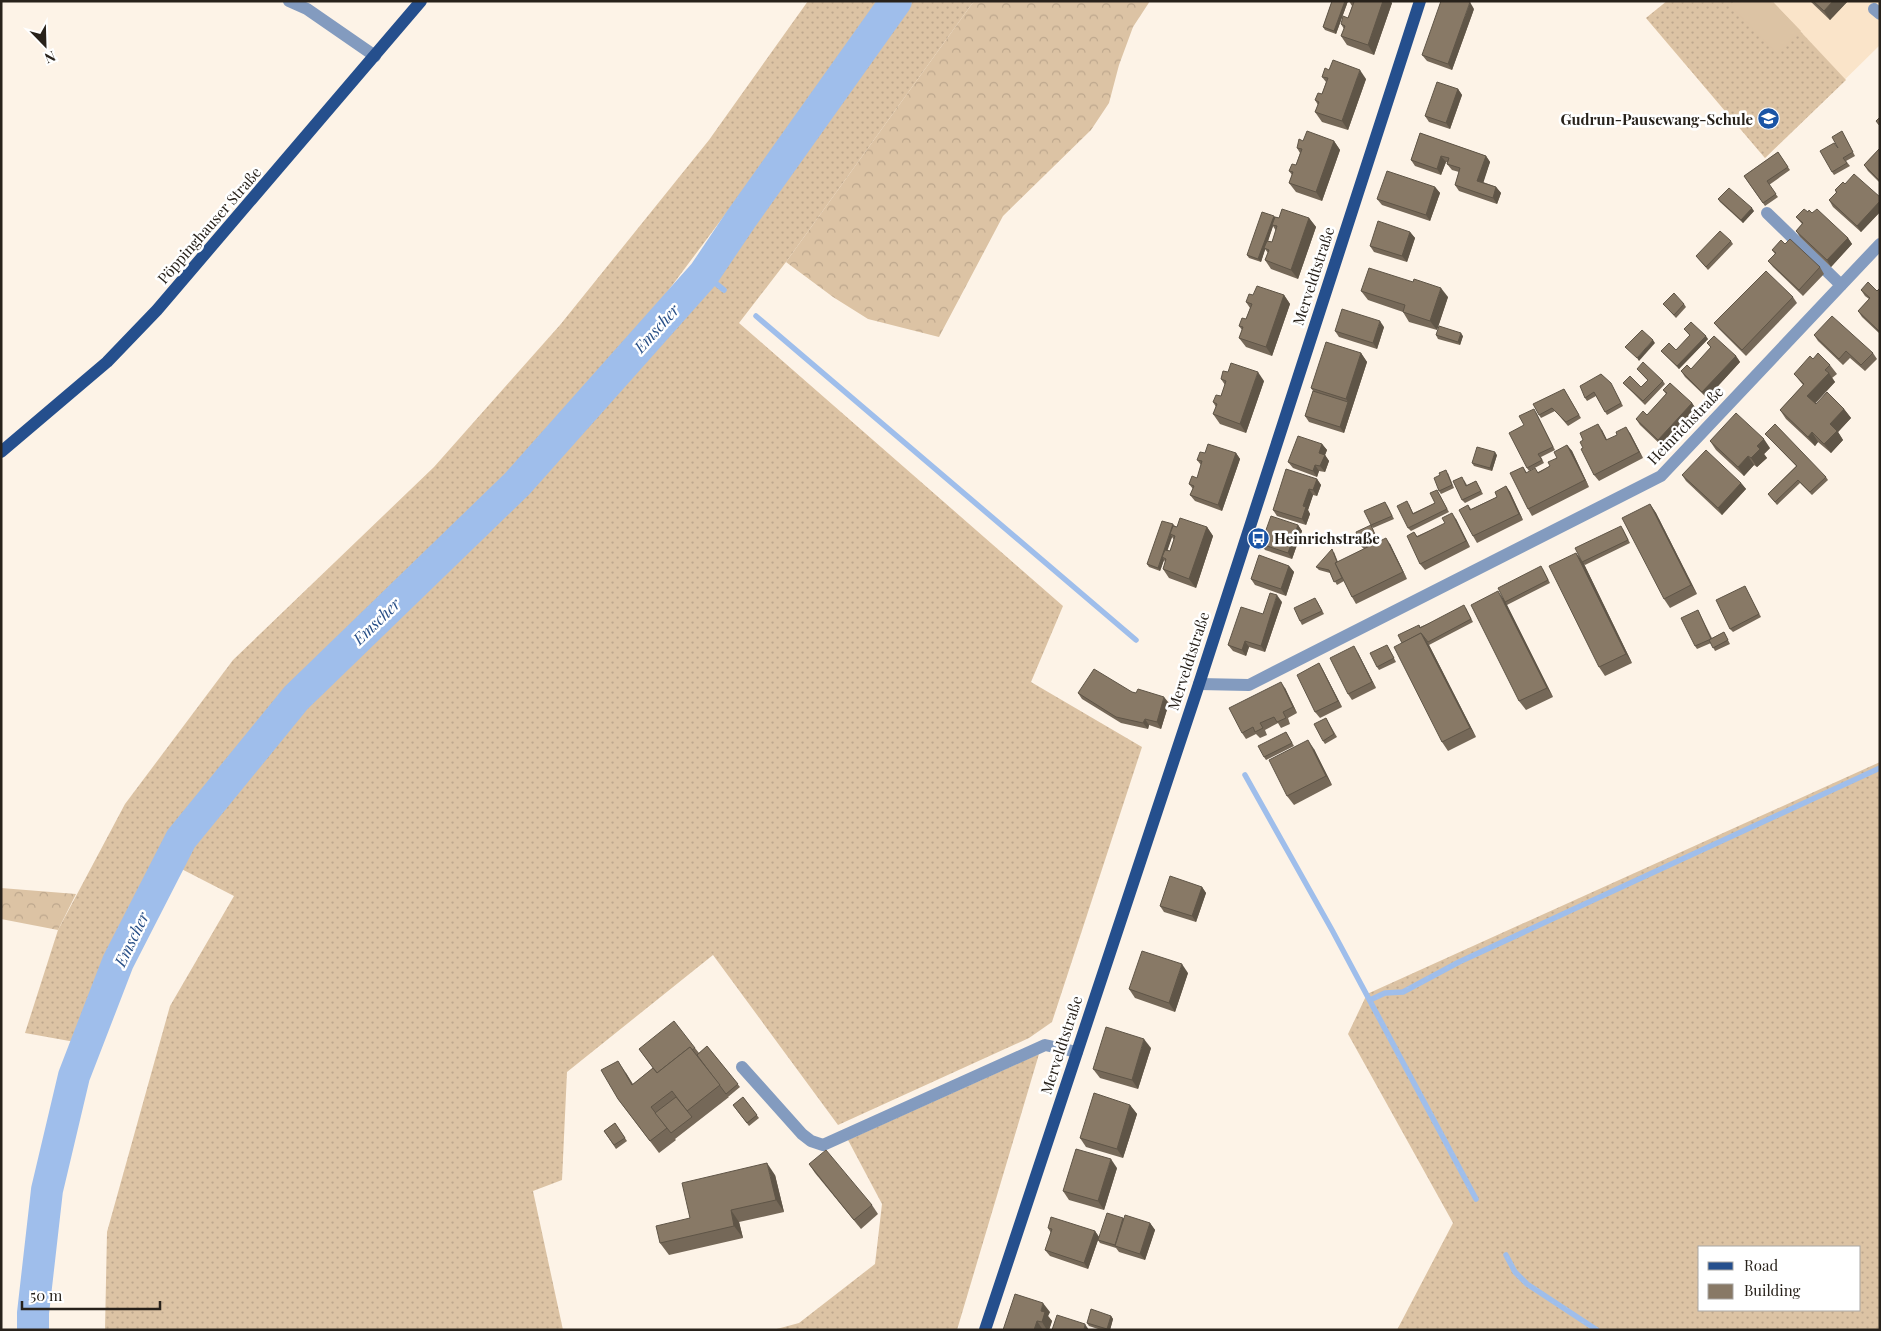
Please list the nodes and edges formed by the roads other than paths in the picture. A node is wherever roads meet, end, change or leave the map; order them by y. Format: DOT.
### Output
graph roads {
  1 [pos="289,1"];
  2 [pos="421,1"];
  3 [pos="1420,1"];
  4 [pos="375,56"];
  5 [pos="1767,213"];
  6 [pos="1880,244"];
  7 [pos="1841,285"];
  8 [pos="1,452"];
  9 [pos="1199,684"];
  10 [pos="1076,1052"];
  11 [pos="742,1067"];
  12 [pos="985,1330"];
  1 -- 4 [label="street"];
  2 -- 4 [label="main road, Pöppinghauser Straße"];
  3 -- 9 [label="main road, Merveldtstraße"];
  4 -- 8 [label="main road, Pöppinghauser Straße"];
  5 -- 7 [label="street"];
  6 -- 7 [label="street, Heinrichstraße"];
  7 -- 9 [label="street, Heinrichstraße"];
  9 -- 10 [label="main road, Merveldtstraße"];
  10 -- 11 [label="street"];
  10 -- 12 [label="main road, Merveldtstraße"];
}
